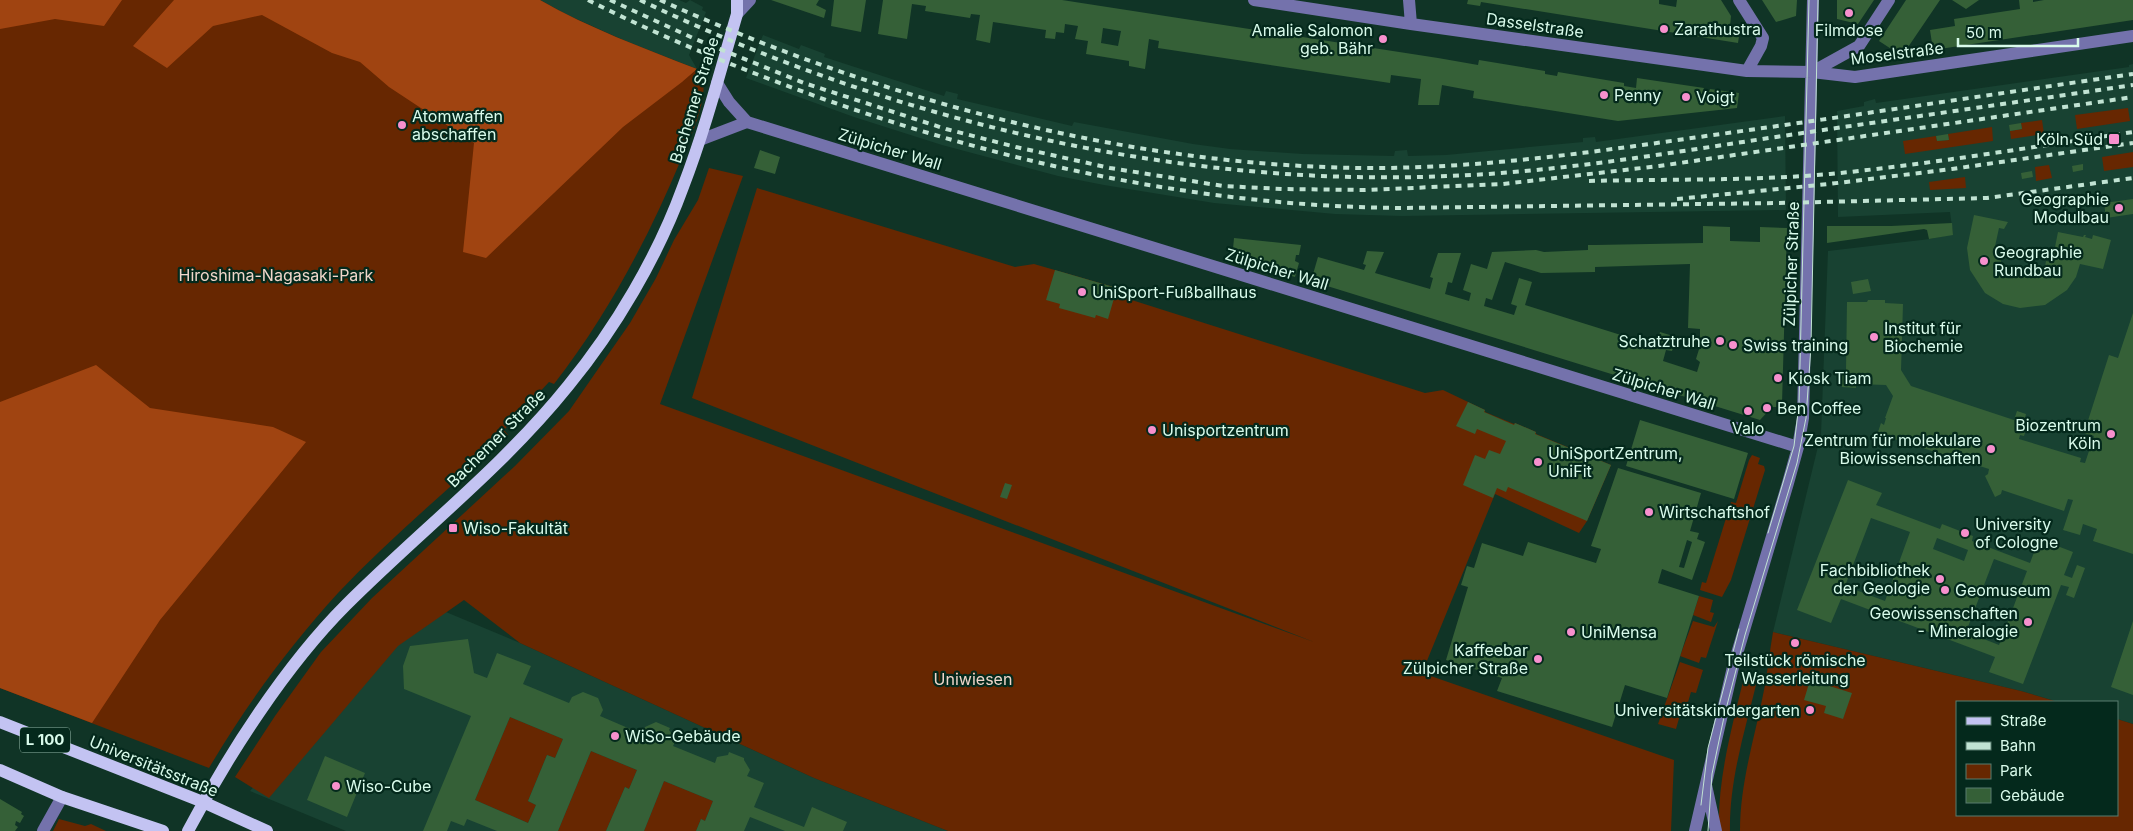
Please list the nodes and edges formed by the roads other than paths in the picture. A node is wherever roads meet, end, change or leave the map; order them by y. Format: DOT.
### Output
graph roads {
  1 [pos="737,0"];
  2 [pos="750,0"];
  3 [pos="1254,0"];
  4 [pos="1408,0"];
  5 [pos="1739,0"];
  6 [pos="1813,0"];
  7 [pos="1889,0"];
  8 [pos="737,14"];
  9 [pos="1410,24"];
  10 [pos="2133,36"];
  11 [pos="1747,71"];
  12 [pos="1812,72"];
  13 [pos="717,83"];
  14 [pos="747,122"];
  15 [pos="700,140"];
  16 [pos="1798,447"];
  17 [pos="0,722"];
  18 [pos="0,770"];
  19 [pos="1706,785"];
  20 [pos="62,797"];
  21 [pos="203,802"];
  22 [pos="43,831"];
  23 [pos="163,831"];
  24 [pos="188,831"];
  25 [pos="267,831"];
  26 [pos="1695,831"];
  27 [pos="1716,831"];
  1 -- 8 [label="main road, Bachemer Straße"];
  2 -- 8 [label="street"];
  3 -- 9 [label="street, Dasselstraße"];
  4 -- 9 [label="street"];
  5 -- 11 [label="street"];
  6 -- 12 [label="street, Zülpicher Straße"];
  7 -- 12 [label="street"];
  8 -- 13 [label="main road, Bachemer Straße"];
  9 -- 11 [label="street, Dasselstraße"];
  10 -- 12 [label="street, Moselstraße"];
  11 -- 12 [label="street, Dasselstraße"];
  12 -- 16 [label="street, Zülpicher Straße"];
  13 -- 14 [label="street"];
  13 -- 15 [label="main road, Bachemer Straße"];
  14 -- 15 [label="street"];
  14 -- 16 [label="street, Zülpicher Wall"];
  15 -- 21 [label="main road, Bachemer Straße"];
  16 -- 19 [label="street, Zülpicher Straße"];
  17 -- 21 [label="main road, Universitätsstraße / L 100"];
  18 -- 20 [label="main road, L 100"];
  19 -- 26 [label="street, Zülpicher Straße"];
  19 -- 27 [label="street, Zülpicher Straße"];
  20 -- 22 [label="street"];
  20 -- 23 [label="main road, L 100"];
  21 -- 24 [label="main road, Bachemer Straße"];
  21 -- 25 [label="main road, Universitätsstraße / L 100"];
}
